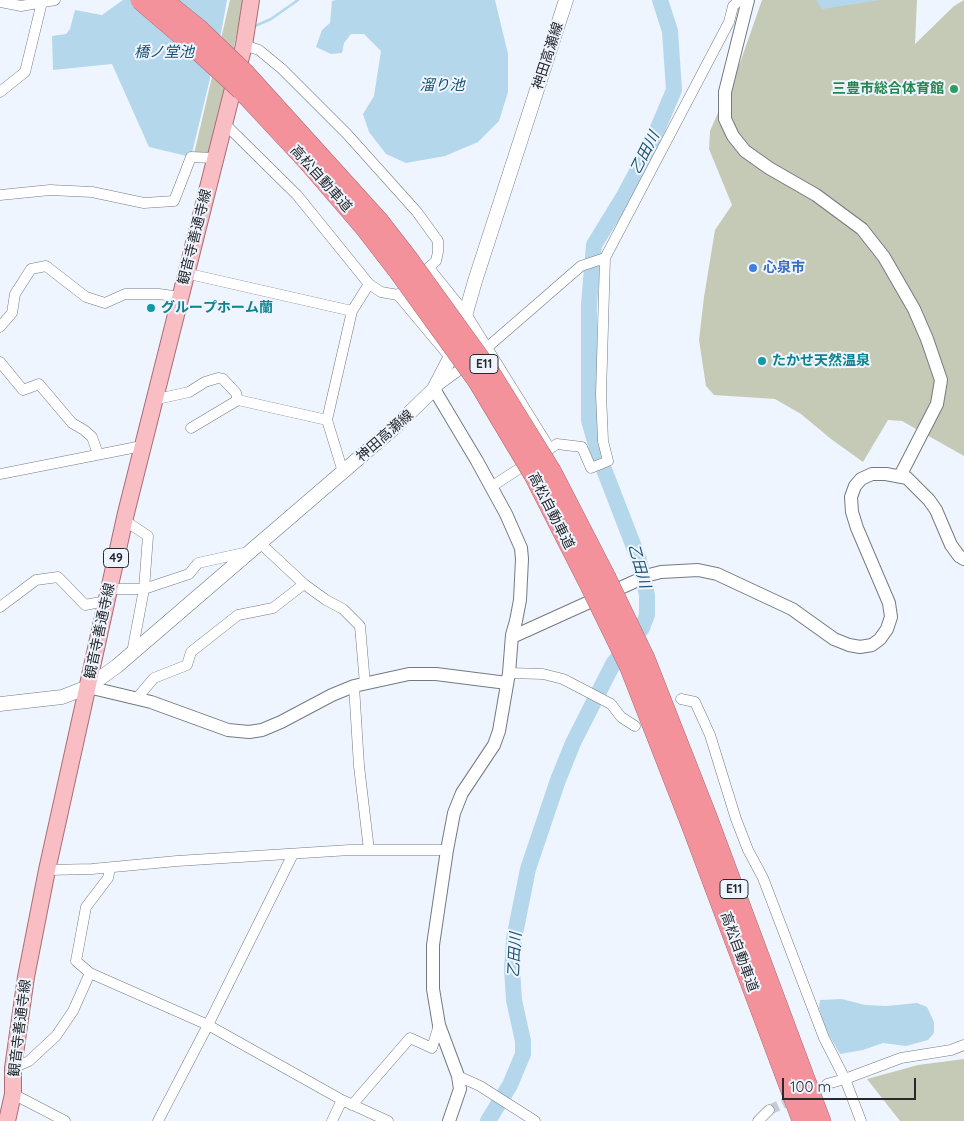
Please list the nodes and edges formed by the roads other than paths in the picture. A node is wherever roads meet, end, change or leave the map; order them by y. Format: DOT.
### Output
graph roads {
  1 [pos="55,0"];
  2 [pos="140,0"];
  3 [pos="163,0"];
  4 [pos="251,0"];
  5 [pos="566,0"];
  6 [pos="740,0"];
  7 [pos="748,0"];
  8 [pos="0,2"];
  9 [pos="42,2"];
  10 [pos="244,45"];
  11 [pos="244,82"];
  12 [pos="0,92"];
  13 [pos="224,126"];
  14 [pos="214,158"];
  15 [pos="0,195"];
  16 [pos="605,258"];
  17 [pos="404,266"];
  18 [pos="430,268"];
  19 [pos="185,274"];
  20 [pos="369,284"];
  21 [pos="398,295"];
  22 [pos="180,297"];
  23 [pos="352,311"];
  24 [pos="466,314"];
  25 [pos="0,327"];
  26 [pos="486,348"];
  27 [pos="450,358"];
  28 [pos="0,362"];
  29 [pos="460,369"];
  30 [pos="434,388"];
  31 [pos="153,400"];
  32 [pos="238,400"];
  33 [pos="328,420"];
  34 [pos="191,428"];
  35 [pos="142,446"];
  36 [pos="550,449"];
  37 [pos="98,454"];
  38 [pos="343,472"];
  39 [pos="0,474"];
  40 [pos="900,476"];
  41 [pos="491,487"];
  42 [pos="124,520"];
  43 [pos="254,547"];
  44 [pos="964,559"];
  45 [pos="598,581"];
  46 [pos="304,584"];
  47 [pos="144,589"];
  48 [pos="108,595"];
  49 [pos="0,607"];
  50 [pos="512,638"];
  51 [pos="132,653"];
  52 [pos="637,662"];
  53 [pos="508,678"];
  54 [pos="359,685"];
  55 [pos="88,687"];
  56 [pos="137,698"];
  57 [pos="681,699"];
  58 [pos="0,704"];
  59 [pos="635,726"];
  60 [pos="369,850"];
  61 [pos="447,850"];
  62 [pos="293,854"];
  63 [pos="110,868"];
  64 [pos="47,870"];
  65 [pos="90,972"];
  66 [pos="439,1025"];
  67 [pos="208,1026"];
  68 [pos="964,1045"];
  69 [pos="13,1068"];
  70 [pos="458,1076"];
  71 [pos="845,1079"];
  72 [pos="827,1084"];
  73 [pos="13,1094"];
  74 [pos="342,1100"];
  75 [pos="352,1105"];
  76 [pos="768,1110"];
  77 [pos="7,1121"];
  78 [pos="65,1121"];
  79 [pos="158,1121"];
  80 [pos="332,1121"];
  81 [pos="388,1121"];
  82 [pos="449,1121"];
  83 [pos="535,1121"];
  84 [pos="758,1121"];
  85 [pos="802,1121"];
  86 [pos="821,1121"];
  87 [pos="861,1121"];
  1 -- 9 [label="street"];
  2 -- 11 [label="highway, 高松自動車道 / E11, bridge"];
  3 -- 11 [label="highway, 高松自動車道 / E11, bridge"];
  4 -- 10 [label="main road, 観音寺善通寺線 / 49"];
  5 -- 24 [label="main road, 神田高瀬線"];
  6 -- 16 [label="street"];
  7 -- 40 [label="street"];
  8 -- 9 [label="street"];
  9 -- 12 [label="street"];
  10 -- 13 [label="main road, 観音寺善通寺線 / 49"];
  10 -- 18 [label="street"];
  11 -- 17 [label="highway, 高松自動車道 / E11"];
  13 -- 14 [label="main road, 観音寺善通寺線 / 49"];
  13 -- 20 [label="street"];
  14 -- 15 [label="street"];
  14 -- 19 [label="main road, 観音寺善通寺線 / 49"];
  16 -- 26 [label="street"];
  16 -- 36 [label="street"];
  17 -- 45 [label="highway, 高松自動車道 / E11, bridge"];
  17 -- 45 [label="highway, 高松自動車道 / E11, bridge"];
  18 -- 21 [label="street"];
  18 -- 24 [label="street"];
  19 -- 22 [label="main road, 観音寺善通寺線 / 49"];
  19 -- 23 [label="street"];
  20 -- 21 [label="street"];
  20 -- 23 [label="street"];
  21 -- 27 [label="street"];
  22 -- 25 [label="street"];
  22 -- 31 [label="main road, 観音寺善通寺線 / 49"];
  23 -- 33 [label="street"];
  24 -- 26 [label="street"];
  24 -- 27 [label="main road, 神田高瀬線"];
  26 -- 29 [label="street"];
  26 -- 36 [label="street"];
  27 -- 29 [label="street"];
  27 -- 30 [label="main road, 神田高瀬線"];
  28 -- 37 [label="street"];
  29 -- 30 [label="street"];
  30 -- 38 [label="main road, 神田高瀬線"];
  30 -- 41 [label="street"];
  31 -- 32 [label="street"];
  31 -- 35 [label="main road, 観音寺善通寺線 / 49"];
  32 -- 33 [label="street"];
  32 -- 34 [label="street"];
  33 -- 38 [label="street"];
  35 -- 37 [label="street"];
  35 -- 42 [label="main road, 観音寺善通寺線 / 49"];
  36 -- 41 [label="street"];
  37 -- 39 [label="street"];
  38 -- 43 [label="main road, 神田高瀬線"];
  40 -- 44 [label="street"];
  40 -- 50 [label="street"];
  41 -- 50 [label="street"];
  42 -- 47 [label="street"];
  42 -- 48 [label="main road, 観音寺善通寺線 / 49"];
  43 -- 46 [label="street"];
  43 -- 47 [label="street"];
  43 -- 51 [label="main road, 神田高瀬線"];
  45 -- 52 [label="highway, 高松自動車道 / E11, bridge"];
  46 -- 54 [label="street"];
  46 -- 56 [label="street"];
  47 -- 48 [label="street"];
  47 -- 51 [label="street"];
  48 -- 49 [label="street"];
  48 -- 55 [label="main road, 観音寺善通寺線 / 49"];
  50 -- 53 [label="street"];
  51 -- 55 [label="main road, 神田高瀬線"];
  52 -- 85 [label="highway, 高松自動車道 / E11"];
  52 -- 86 [label="highway, 高松自動車道 / E11"];
  53 -- 54 [label="street"];
  53 -- 59 [label="street"];
  53 -- 61 [label="street"];
  54 -- 56 [label="street"];
  54 -- 60 [label="street"];
  55 -- 56 [label="street"];
  55 -- 58 [label="main road, 神田高瀬線"];
  55 -- 64 [label="main road, 観音寺善通寺線 / 49"];
  57 -- 71 [label="street"];
  60 -- 61 [label="street"];
  60 -- 62 [label="street"];
  61 -- 66 [label="street"];
  62 -- 63 [label="street"];
  62 -- 67 [label="street"];
  63 -- 64 [label="street"];
  63 -- 65 [label="street"];
  64 -- 69 [label="main road, 観音寺善通寺線 / 49"];
  65 -- 67 [label="street"];
  65 -- 69 [label="street"];
  66 -- 70 [label="street"];
  66 -- 75 [label="street"];
  67 -- 74 [label="street"];
  67 -- 79 [label="street"];
  68 -- 71 [label="street"];
  69 -- 73 [label="main road, 観音寺善通寺線 / 49"];
  70 -- 82 [label="street"];
  70 -- 83 [label="street"];
  71 -- 72 [label="street"];
  71 -- 87 [label="street"];
  73 -- 77 [label="main road, 観音寺善通寺線 / 49"];
  73 -- 78 [label="street"];
  74 -- 75 [label="street"];
  74 -- 80 [label="street"];
  75 -- 81 [label="street"];
  76 -- 84 [label="street"];
}
